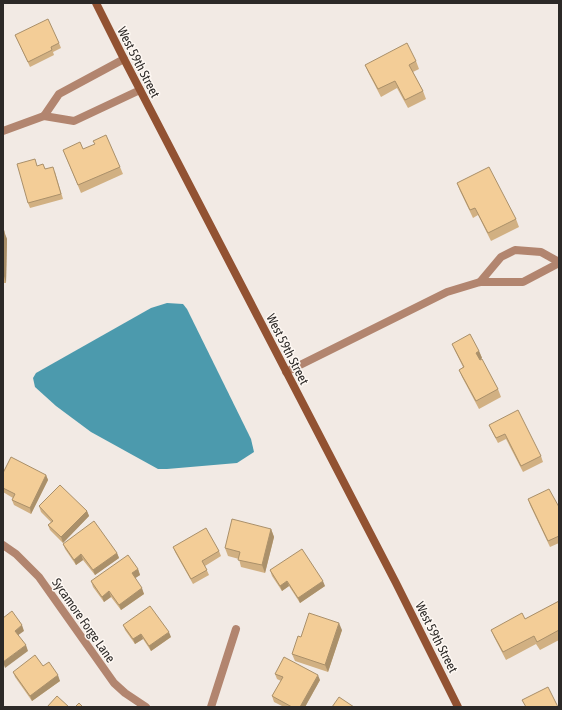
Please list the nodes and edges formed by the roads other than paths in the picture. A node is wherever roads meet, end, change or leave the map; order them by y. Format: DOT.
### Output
graph roads {
  1 [pos="96,3"];
  2 [pos="124,59"];
  3 [pos="140,90"];
  4 [pos="44,116"];
  5 [pos="3,131"];
  6 [pos="559,262"];
  7 [pos="480,282"];
  8 [pos="286,372"];
  9 [pos="3,545"];
  10 [pos="236,629"];
  11 [pos="146,707"];
  12 [pos="211,707"];
  13 [pos="458,707"];
  1 -- 2 [label="street, West 59th Street"];
  2 -- 3 [label="street, West 59th Street"];
  2 -- 4 [label="street"];
  3 -- 4 [label="street"];
  3 -- 8 [label="street, West 59th Street"];
  4 -- 5 [label="street"];
  6 -- 7 [label="street"];
  6 -- 7 [label="street"];
  7 -- 8 [label="street"];
  8 -- 13 [label="street, West 59th Street"];
  9 -- 11 [label="street, Sycamore Forge Lane"];
  10 -- 12 [label="street"];
}
